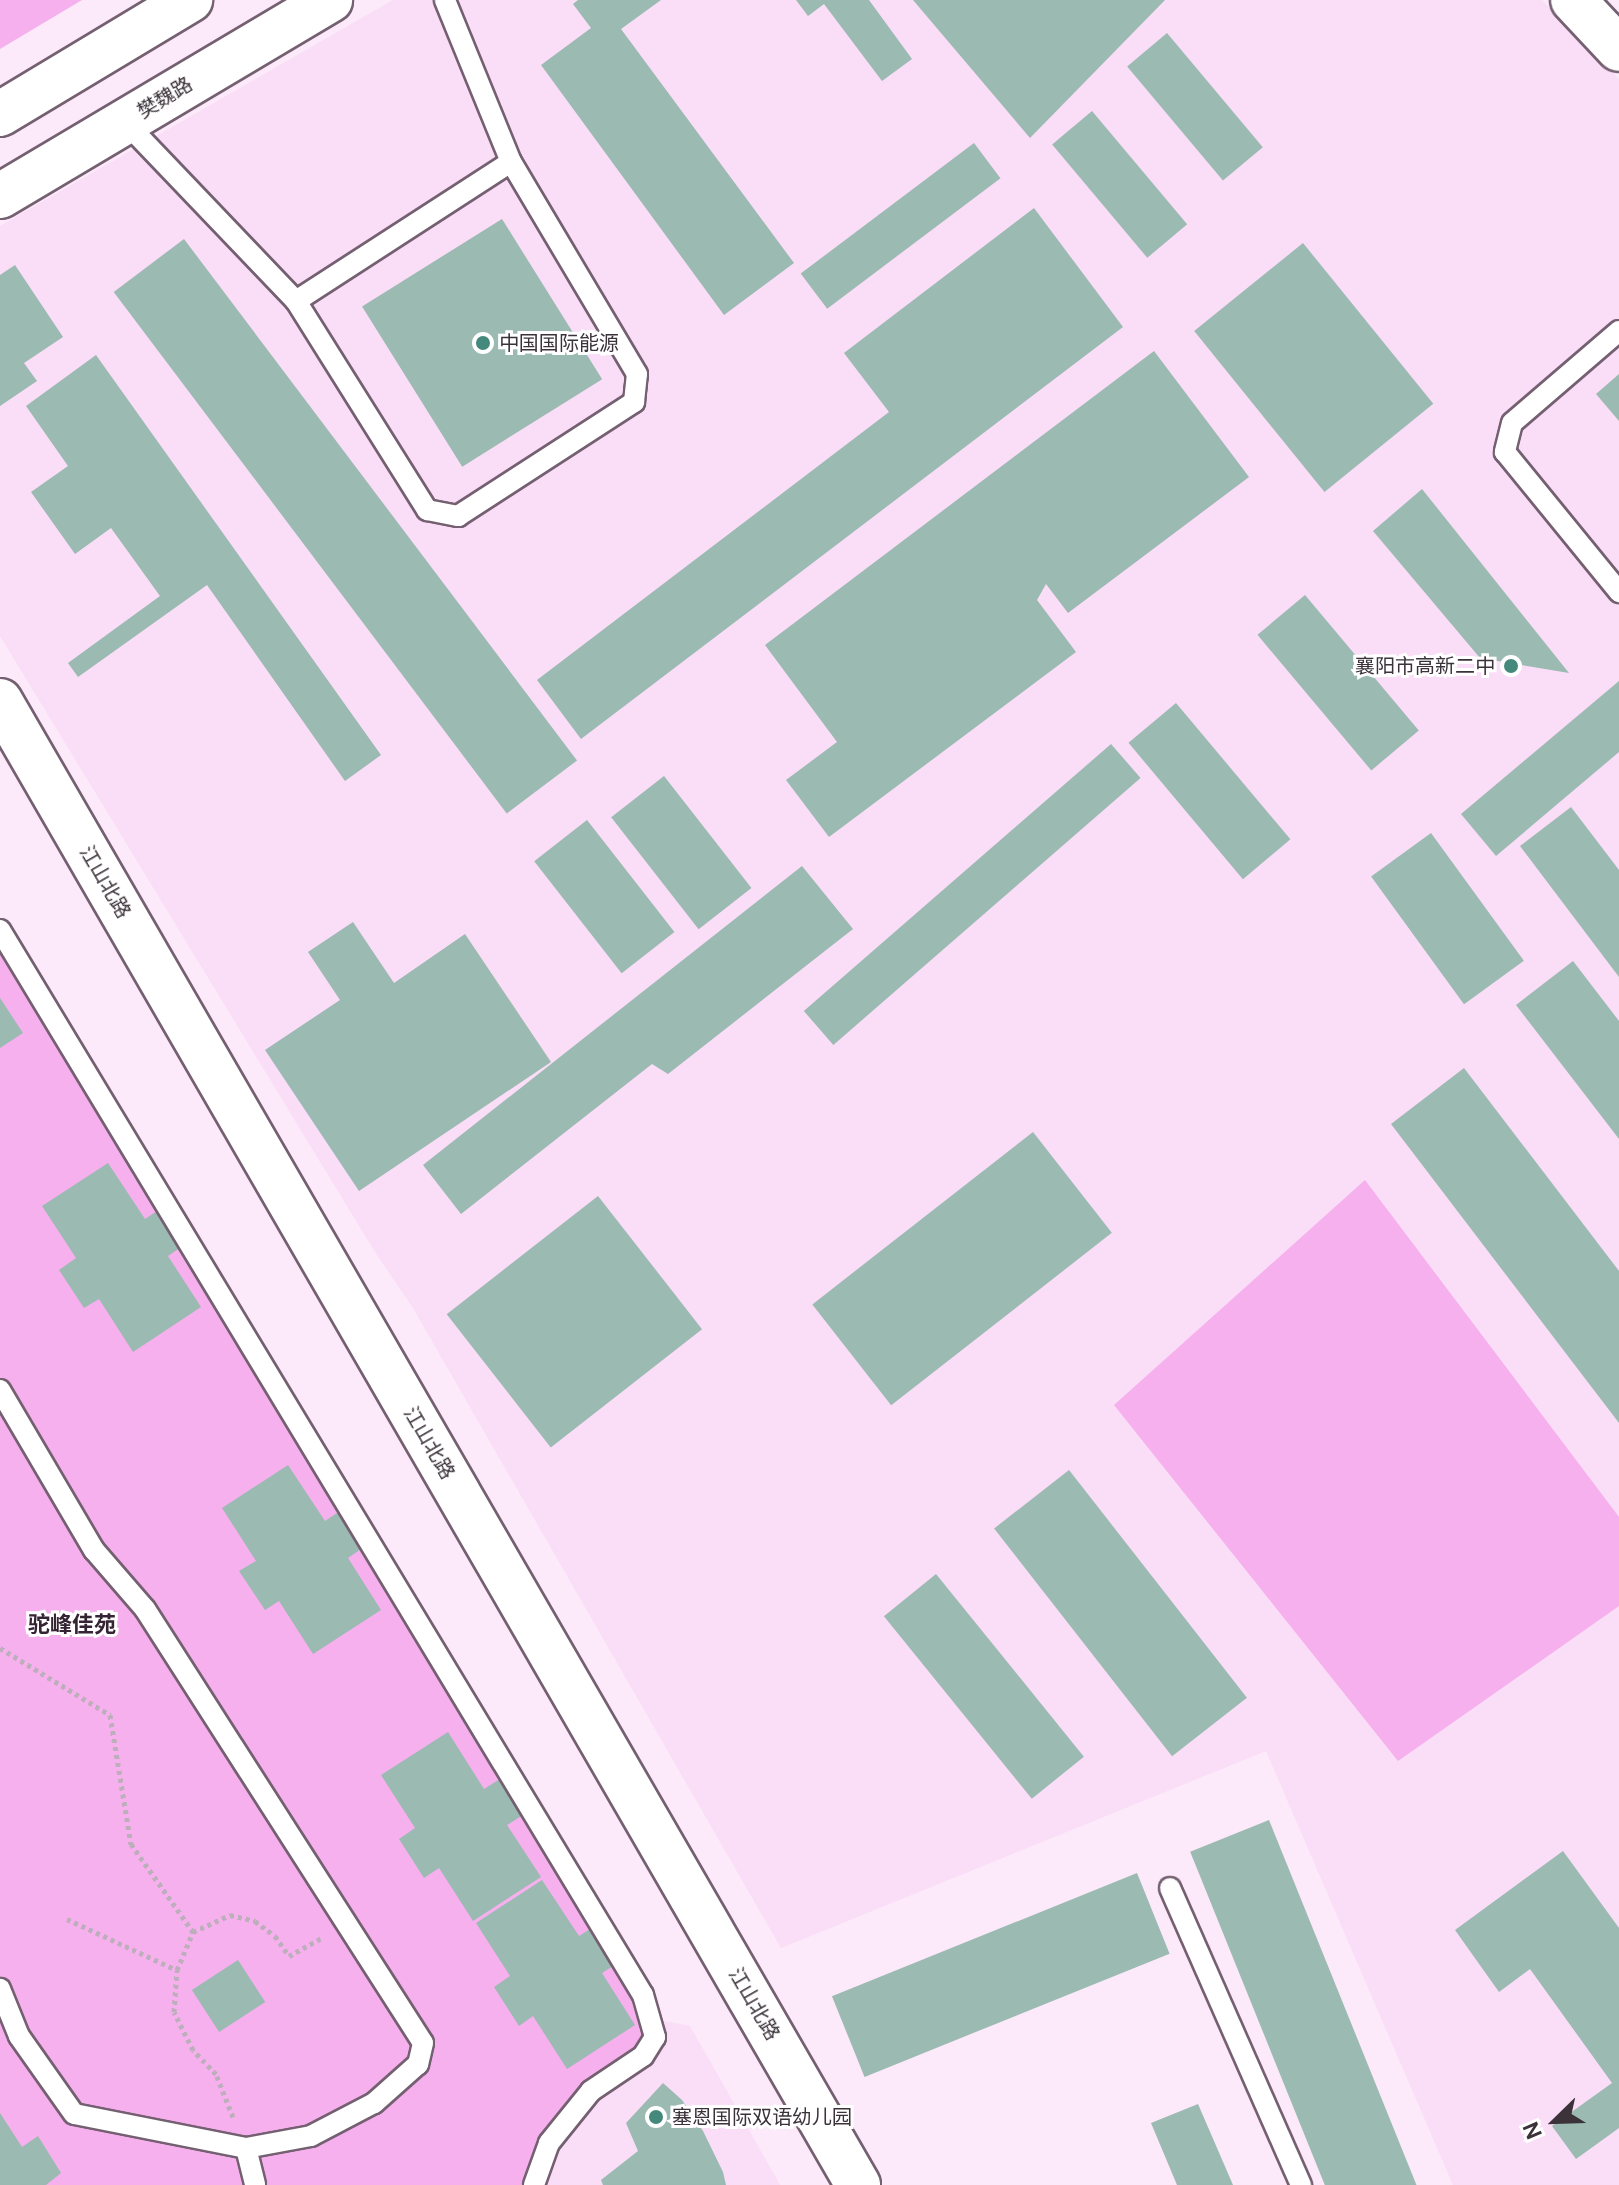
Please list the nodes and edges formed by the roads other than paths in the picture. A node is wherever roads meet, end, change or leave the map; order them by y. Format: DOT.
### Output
graph roads {
  1 [pos="190,0"];
  2 [pos="330,0"];
  3 [pos="445,0"];
  4 [pos="1573,0"];
  5 [pos="1619,49"];
  6 [pos="0,114"];
  7 [pos="125,122"];
  8 [pos="511,162"];
  9 [pos="0,196"];
  10 [pos="296,301"];
  11 [pos="1619,331"];
  12 [pos="1619,592"];
  13 [pos="0,701"];
  14 [pos="0,930"];
  15 [pos="0,1390"];
  16 [pos="1170,1888"];
  17 [pos="0,1989"];
  18 [pos="246,2148"];
  19 [pos="255,2185"];
  20 [pos="534,2185"];
  21 [pos="858,2185"];
  22 [pos="1301,2185"];
  1 -- 6 [label="street"];
  2 -- 7 [label="street, 樊魏路"];
  3 -- 8 [label="lane"];
  4 -- 5 [label="street"];
  7 -- 9 [label="street, 樊魏路"];
  7 -- 10 [label="lane"];
  8 -- 10 [label="lane"];
  8 -- 10 [label="lane"];
  11 -- 12 [label="lane"];
  13 -- 21 [label="street, 江山北路"];
  14 -- 20 [label="lane"];
  15 -- 18 [label="lane"];
  16 -- 22 [label="lane"];
  17 -- 18 [label="lane"];
  18 -- 19 [label="lane"];
}
